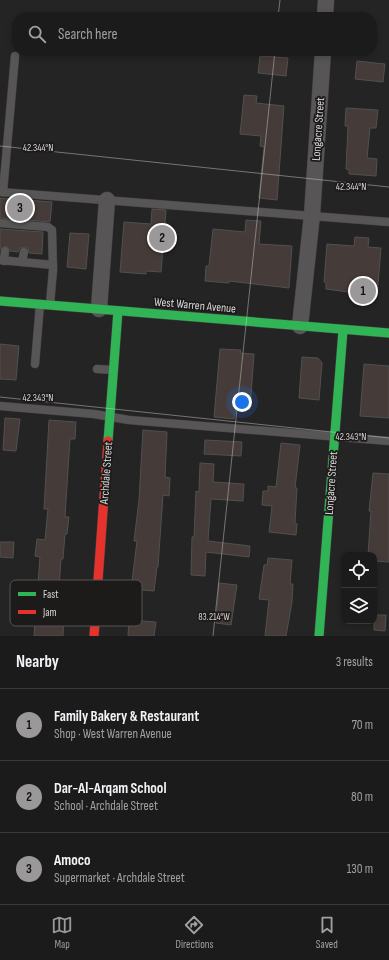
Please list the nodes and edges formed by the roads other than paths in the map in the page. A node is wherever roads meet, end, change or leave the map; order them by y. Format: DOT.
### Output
graph roads {
  1 [pos="321,0"];
  2 [pos="326,0"];
  3 [pos="325,12"];
  4 [pos="15,56"];
  5 [pos="323,56"];
  6 [pos="2,192"];
  7 [pos="108,200"];
  8 [pos="312,215"];
  9 [pos="389,222"];
  10 [pos="5,226"];
  11 [pos="6,251"];
  12 [pos="24,252"];
  13 [pos="2,260"];
  14 [pos="22,262"];
  15 [pos="53,265"];
  16 [pos="0,301"];
  17 [pos="40,304"];
  18 [pos="50,304"];
  19 [pos="99,309"];
  20 [pos="118,311"];
  21 [pos="300,326"];
  22 [pos="343,330"];
  23 [pos="389,333"];
  24 [pos="35,364"];
  25 [pos="98,369"];
  26 [pos="115,371"];
  27 [pos="0,406"];
  28 [pos="111,417"];
  29 [pos="334,436"];
  30 [pos="389,441"];
  31 [pos="98,580"];
  32 [pos="95,626"];
  33 [pos="94,636"];
  34 [pos="319,636"];
  1 -- 2 [label="lane"];
  2 -- 3 [label="street"];
  4 -- 6 [label="lane"];
  5 -- 8 [label="street, Longacre Street"];
  6 -- 7 [label="lane"];
  7 -- 8 [label="lane"];
  7 -- 19 [label="street"];
  8 -- 9 [label="lane"];
  8 -- 21 [label="street, Longacre Street"];
  10 -- 15 [label="lane"];
  11 -- 13 [label="lane"];
  12 -- 14 [label="lane"];
  13 -- 14 [label="lane"];
  14 -- 15 [label="lane"];
  15 -- 18 [label="lane"];
  16 -- 17 [label="street, West Warren Avenue"];
  17 -- 18 [label="street, West Warren Avenue"];
  17 -- 24 [label="lane"];
  18 -- 19 [label="street, West Warren Avenue"];
  19 -- 20 [label="street, West Warren Avenue"];
  20 -- 21 [label="street, West Warren Avenue"];
  20 -- 26 [label="street, Archdale Street"];
  21 -- 22 [label="street, West Warren Avenue"];
  22 -- 23 [label="street, West Warren Avenue"];
  22 -- 29 [label="street, Longacre Street"];
  25 -- 26 [label="lane"];
  26 -- 28 [label="street, Archdale Street"];
  27 -- 28 [label="lane"];
  28 -- 29 [label="lane"];
  28 -- 31 [label="street, Archdale Street"];
  29 -- 30 [label="lane"];
  29 -- 34 [label="street, Longacre Street"];
  32 -- 33 [label="street, Archdale Street"];
}
